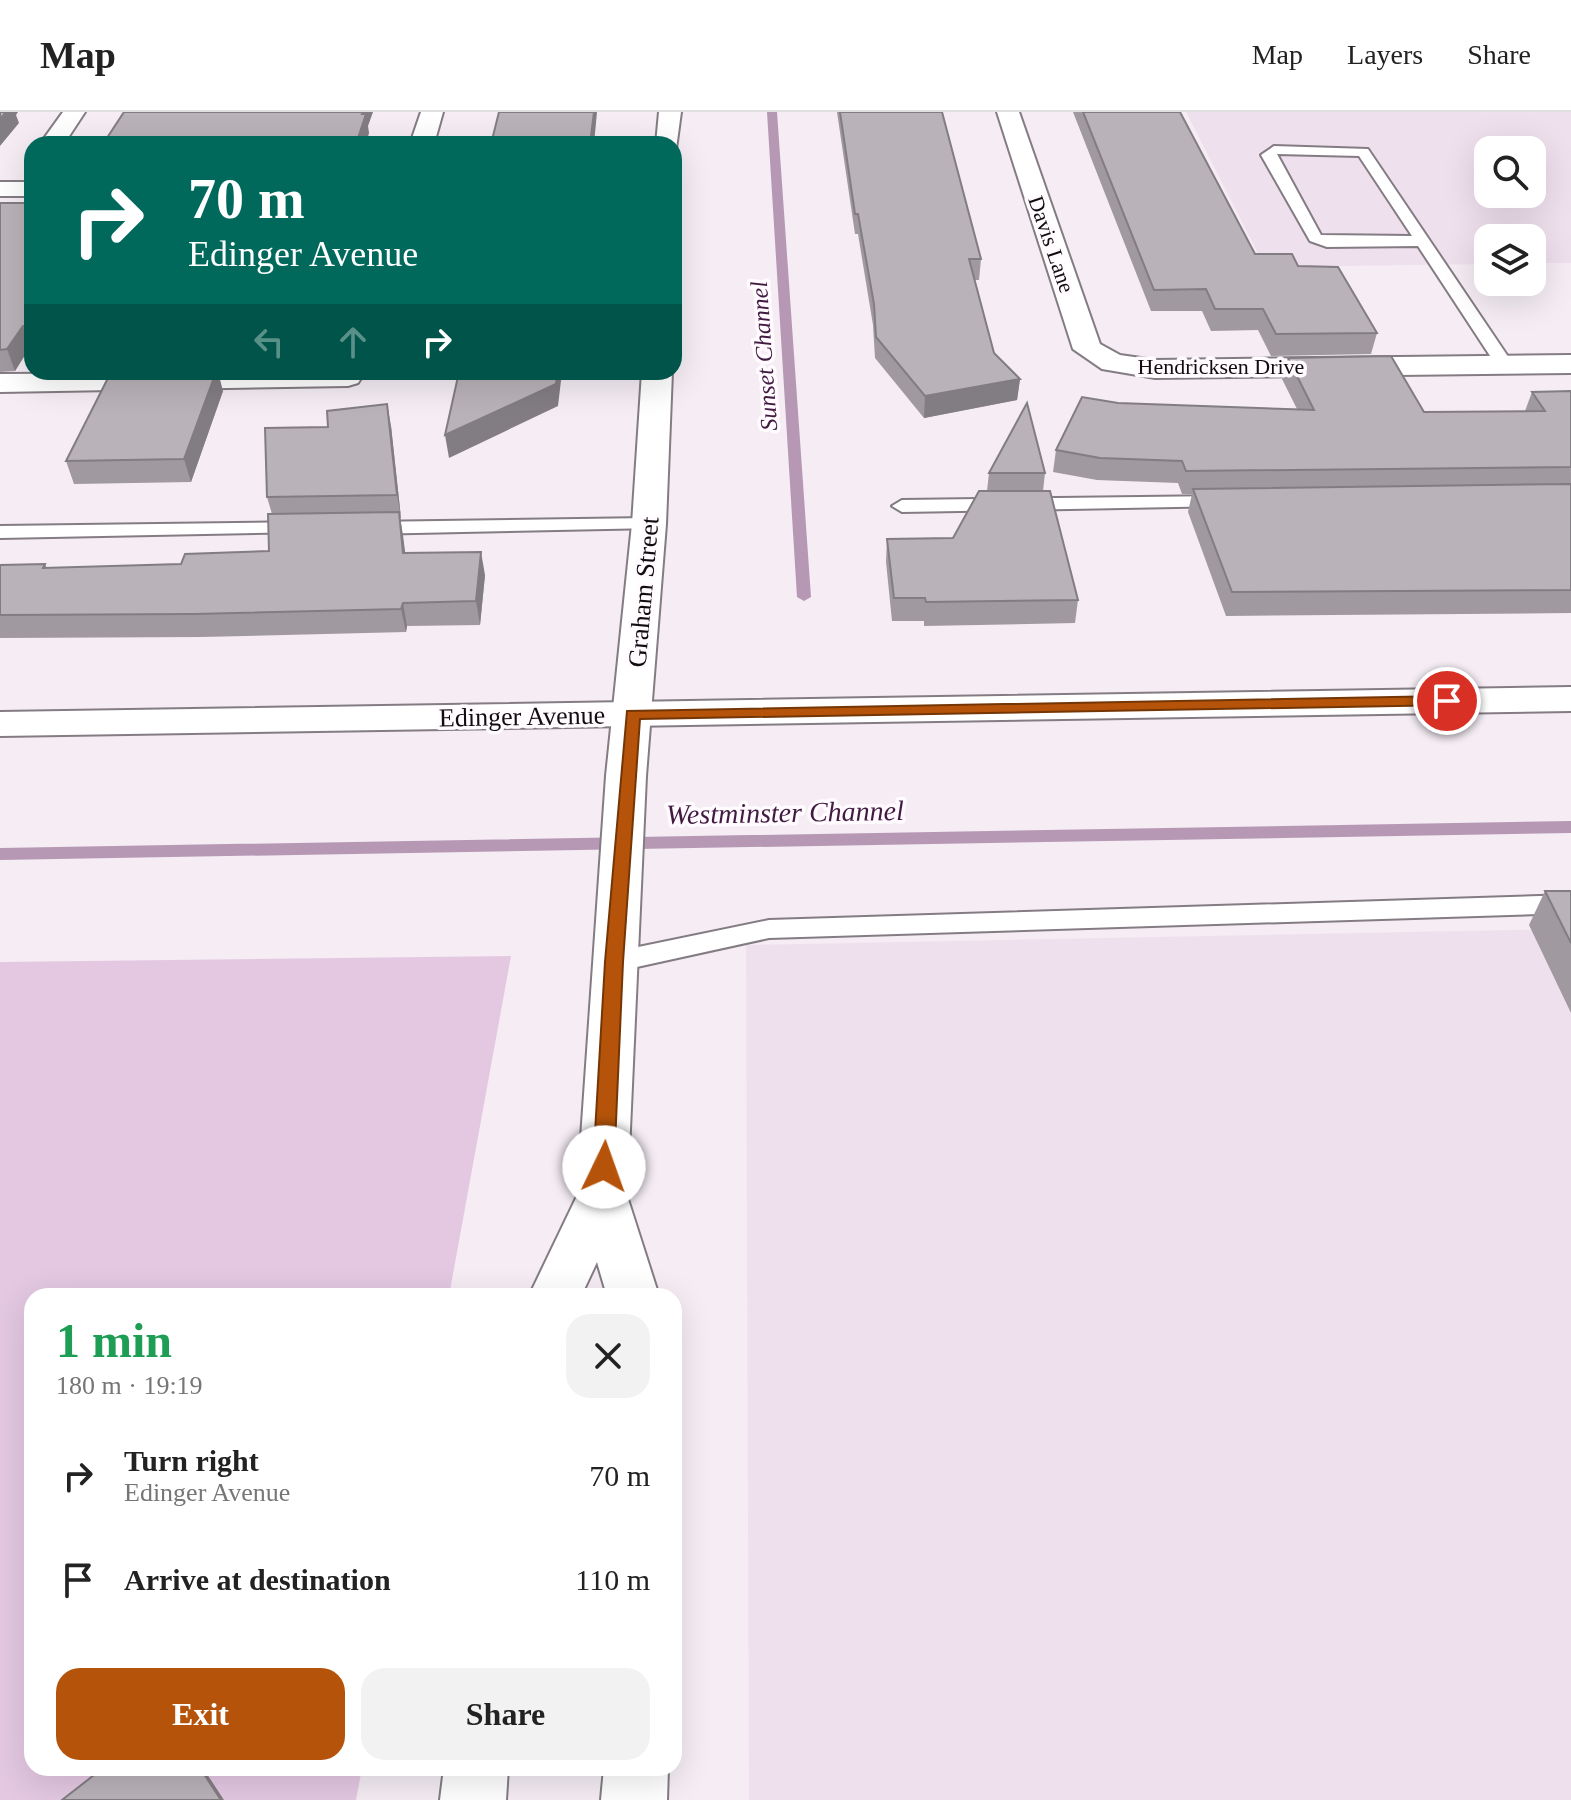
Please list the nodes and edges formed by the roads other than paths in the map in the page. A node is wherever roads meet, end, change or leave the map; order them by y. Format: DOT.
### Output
graph roads {
  1 [pos="74,112"];
  2 [pos="432,112"];
  3 [pos="670,112"];
  4 [pos="1008,112"];
  5 [pos="58,136"];
  6 [pos="424,136"];
  7 [pos="668,136"];
  8 [pos="1422,241"];
  9 [pos="1112,363"];
  10 [pos="1504,364"];
  11 [pos="1571,364"];
  12 [pos="131,380"];
  13 [pos="657,380"];
  14 [pos="0,383"];
  15 [pos="1237,502"];
  16 [pos="902,506"];
  17 [pos="649,524"];
  18 [pos="317,528"];
  19 [pos="348,528"];
  20 [pos="0,532"];
  21 [pos="1571,699"];
  22 [pos="633,714"];
  23 [pos="0,724"];
  24 [pos="1571,904"];
  25 [pos="614,962"];
  26 [pos="602,1196"];
  27 [pos="559,1288"];
  28 [pos="631,1288"];
  29 [pos="475,1776"];
  30 [pos="636,1776"];
  31 [pos="473,1800"];
  32 [pos="634,1800"];
  1 -- 5 [label="street"];
  2 -- 6 [label="street"];
  3 -- 7 [label="street"];
  4 -- 9 [label="street, Davis Lane"];
  8 -- 8 [label="lane"];
  8 -- 10 [label="lane"];
  9 -- 10 [label="street, Hendricksen Drive"];
  10 -- 11 [label="street, Hendricksen Drive"];
  12 -- 14 [label="street"];
  13 -- 17 [label="street, Graham Street"];
  15 -- 16 [label="lane"];
  17 -- 19 [label="lane"];
  17 -- 22 [label="street, Graham Street"];
  18 -- 20 [label="lane"];
  21 -- 22 [label="street, Edinger Avenue"];
  22 -- 23 [label="street, Edinger Avenue"];
  22 -- 25 [label="street, Graham Street"];
  24 -- 25 [label="lane"];
  25 -- 26 [label="street, Graham Street"];
  26 -- 27 [label="street, Graham Street"];
  26 -- 28 [label="street, Graham Street"];
  29 -- 31 [label="street"];
  30 -- 32 [label="street"];
}
